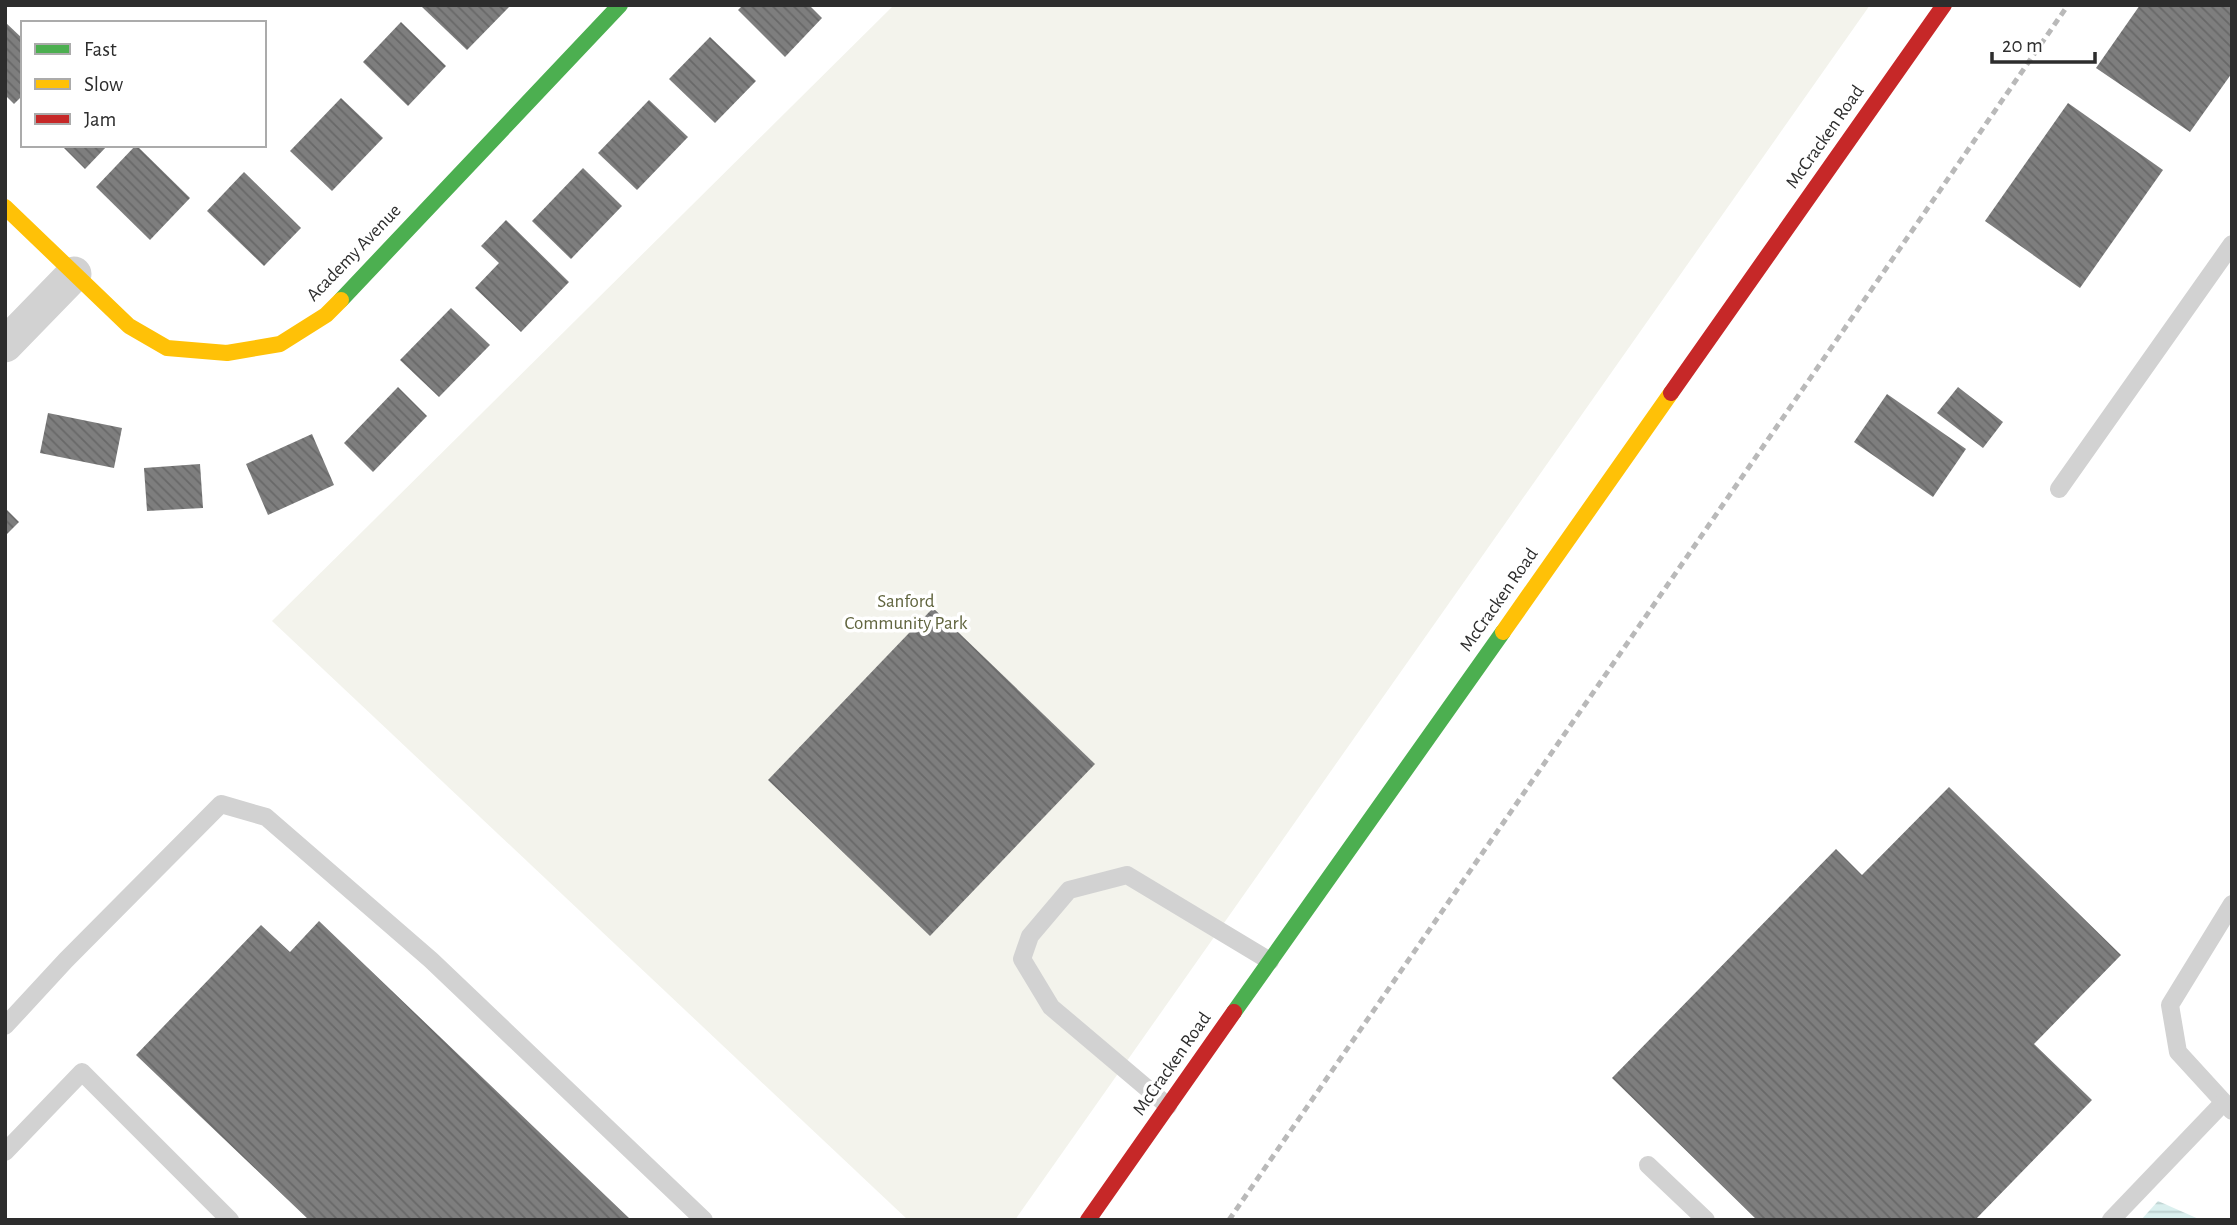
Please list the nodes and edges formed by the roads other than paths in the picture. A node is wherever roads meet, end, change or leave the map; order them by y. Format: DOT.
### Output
graph roads {
  1 [pos="620,5"];
  2 [pos="1944,5"];
  3 [pos="5,207"];
  4 [pos="2232,244"];
  5 [pos="74,274"];
  6 [pos="5,345"];
  7 [pos="2059,489"];
  8 [pos="2232,904"];
  9 [pos="1270,961"];
  10 [pos="5,1026"];
  11 [pos="1168,1106"];
  12 [pos="2227,1107"];
  13 [pos="5,1152"];
  14 [pos="1648,1165"];
  15 [pos="230,1220"];
  16 [pos="704,1220"];
  17 [pos="1088,1220"];
  18 [pos="1706,1220"];
  19 [pos="2111,1220"];
  1 -- 5 [label="street, Academy Avenue"];
  2 -- 9 [label="street, McCracken Road"];
  3 -- 5 [label="street, Academy Avenue"];
  4 -- 7 [label="lane"];
  5 -- 6 [label="street"];
  8 -- 12 [label="lane"];
  9 -- 11 [label="street, McCracken Road"];
  9 -- 11 [label="lane"];
  10 -- 16 [label="lane"];
  11 -- 17 [label="street, McCracken Road"];
  12 -- 19 [label="lane"];
  13 -- 15 [label="lane"];
  14 -- 18 [label="lane"];
}
